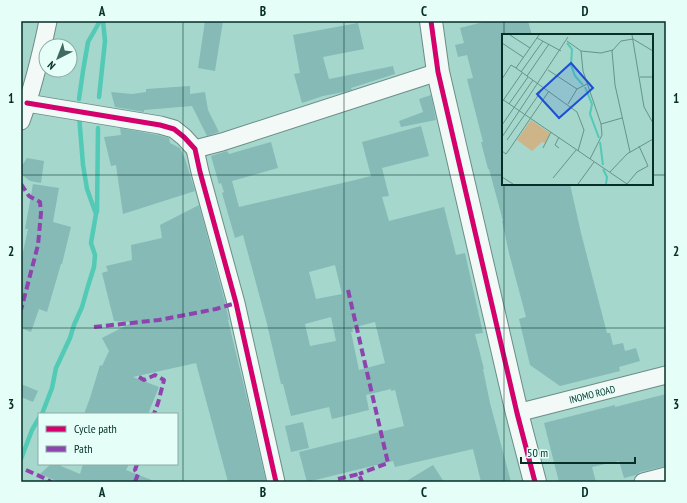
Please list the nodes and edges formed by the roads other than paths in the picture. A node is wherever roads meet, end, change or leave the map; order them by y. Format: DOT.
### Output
graph roads {
  1 [pos="48,21"];
  2 [pos="431,21"];
  3 [pos="438,72"];
  4 [pos="27,103"];
  5 [pos="21,121"];
  6 [pos="195,149"];
  7 [pos="666,374"];
  8 [pos="518,413"];
  9 [pos="666,476"];
  10 [pos="276,482"];
  11 [pos="535,482"];
  12 [pos="643,482"];
  1 -- 4 [label="street"];
  2 -- 3 [label="street"];
  3 -- 6 [label="street"];
  3 -- 8 [label="street"];
  4 -- 5 [label="street"];
  4 -- 6 [label="street"];
  6 -- 10 [label="street"];
  7 -- 8 [label="street, INOMO ROAD"];
  8 -- 11 [label="street"];
  9 -- 12 [label="street"];
}
